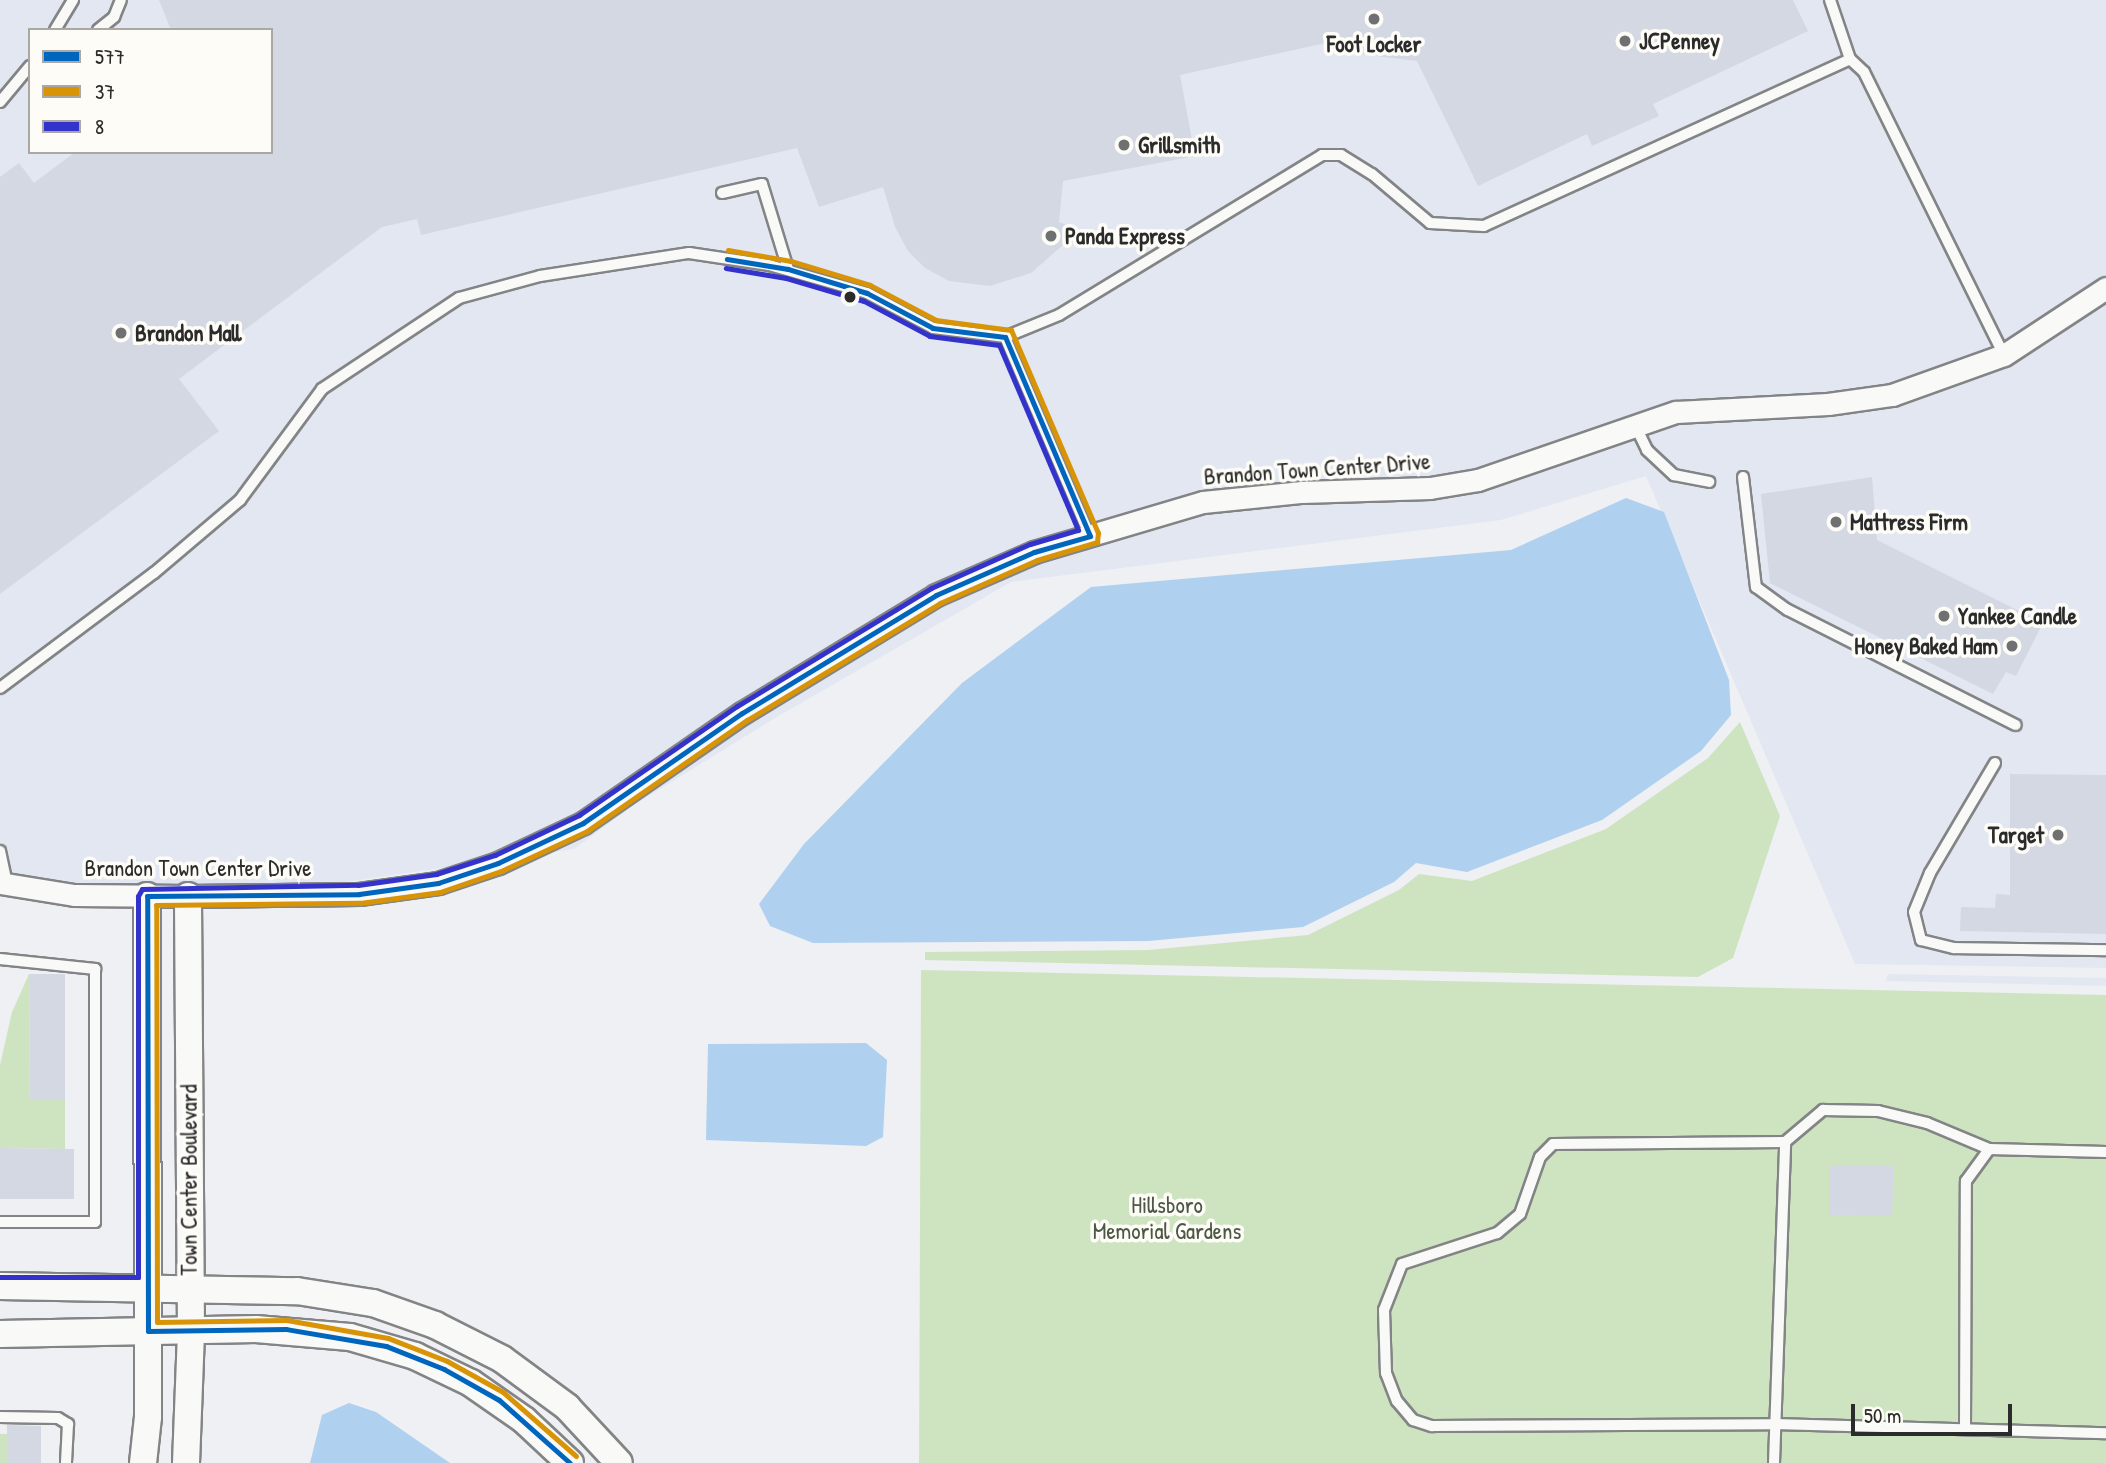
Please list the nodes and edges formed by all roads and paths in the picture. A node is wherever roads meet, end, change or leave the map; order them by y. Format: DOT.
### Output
graph roads {
  1 [pos="73,0"];
  2 [pos="121,0"];
  3 [pos="1830,0"];
  4 [pos="58,28"];
  5 [pos="100,28"];
  6 [pos="1850,59"];
  7 [pos="28,68"];
  8 [pos="0,103"];
  9 [pos="722,193"];
  10 [pos="788,270"];
  11 [pos="2106,288"];
  12 [pos="1005,337"];
  13 [pos="2004,355"];
  14 [pos="1634,423"];
  15 [pos="1743,477"];
  16 [pos="1709,482"];
  17 [pos="1090,536"];
  18 [pos="0,688"];
  19 [pos="2016,725"];
  20 [pos="1995,763"];
  21 [pos="0,851"];
  22 [pos="3,883"];
  23 [pos="147,896"];
  24 [pos="188,896"];
  25 [pos="2106,950"];
  26 [pos="0,959"];
  27 [pos="1785,1142"];
  28 [pos="1989,1149"];
  29 [pos="2106,1152"];
  30 [pos="0,1222"];
  31 [pos="0,1286"];
  32 [pos="148,1286"];
  33 [pos="190,1287"];
  34 [pos="191,1330"];
  35 [pos="148,1331"];
  36 [pos="0,1334"];
  37 [pos="0,1417"];
  38 [pos="1774,1424"];
  39 [pos="1965,1429"];
  40 [pos="2106,1433"];
  41 [pos="66,1463"];
  42 [pos="143,1463"];
  43 [pos="186,1463"];
  44 [pos="570,1463"];
  45 [pos="620,1463"];
  46 [pos="1774,1463"];
  1 -- 4 [label="lane"];
  2 -- 5 [label="lane"];
  3 -- 6 [label="lane"];
  6 -- 12 [label="lane"];
  6 -- 13 [label="lane"];
  7 -- 8 [label="lane"];
  9 -- 10 [label="lane"];
  10 -- 12 [label="lane"];
  10 -- 18 [label="lane"];
  11 -- 13 [label="street, Brandon Town Center Drive"];
  12 -- 17 [label="lane"];
  13 -- 14 [label="street, Brandon Town Center Drive"];
  14 -- 16 [label="lane"];
  14 -- 17 [label="street, Brandon Town Center Drive"];
  15 -- 19 [label="lane"];
  17 -- 24 [label="street, Brandon Town Center Drive"];
  20 -- 25 [label="lane"];
  21 -- 22 [label="lane"];
  22 -- 23 [label="street, Brandon Town Center Drive"];
  23 -- 24 [label="street, Brandon Town Center Drive"];
  23 -- 32 [label="street, Town Center Boulevard"];
  24 -- 33 [label="street, Town Center Boulevard"];
  26 -- 30 [label="lane"];
  27 -- 28 [label="lane"];
  27 -- 38 [label="lane"];
  27 -- 38 [label="lane"];
  28 -- 29 [label="lane"];
  28 -- 39 [label="lane"];
  31 -- 32 [label="street"];
  32 -- 33 [label="street"];
  32 -- 35 [label="street, Town Center Boulevard"];
  33 -- 34 [label="street, Town Center Boulevard"];
  33 -- 45 [label="street"];
  34 -- 35 [label="street"];
  34 -- 43 [label="street, Town Center Boulevard"];
  34 -- 44 [label="street"];
  35 -- 36 [label="street"];
  35 -- 42 [label="street, Town Center Boulevard"];
  37 -- 41 [label="lane"];
  38 -- 39 [label="lane"];
  38 -- 46 [label="lane"];
  39 -- 40 [label="lane"];
}
